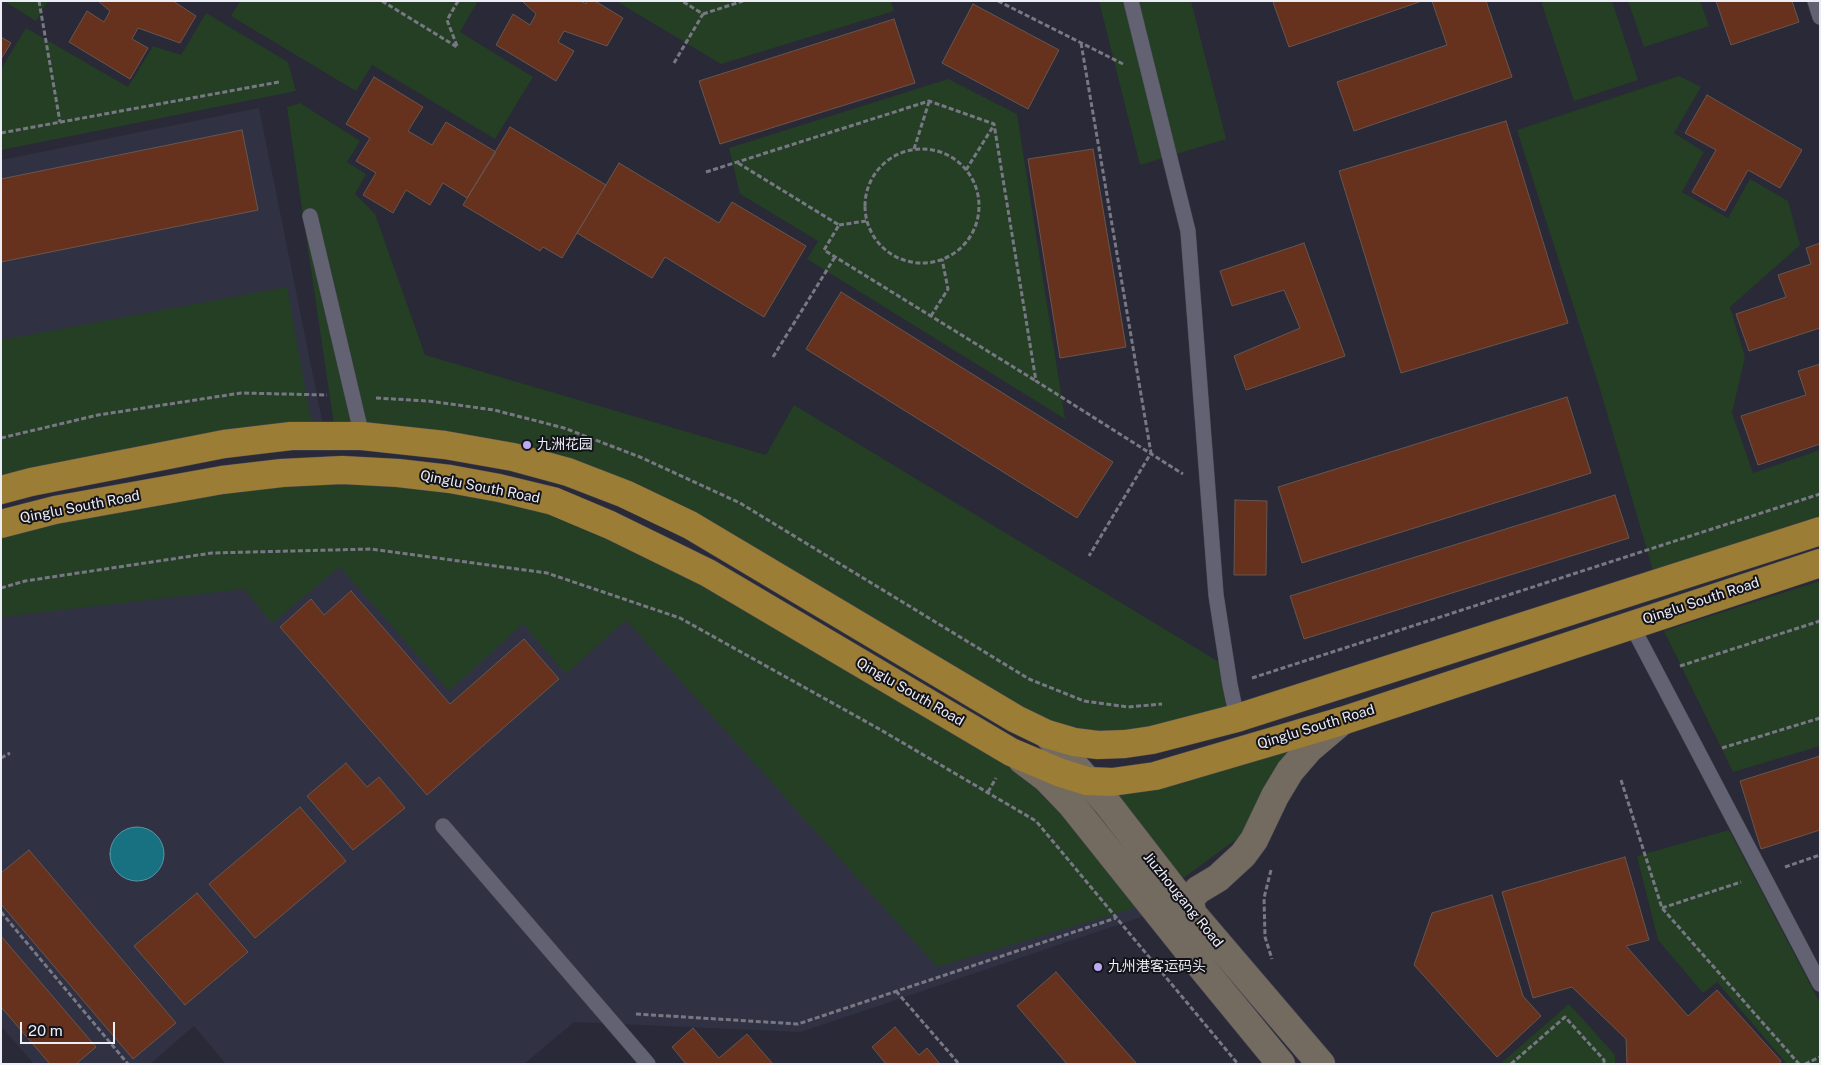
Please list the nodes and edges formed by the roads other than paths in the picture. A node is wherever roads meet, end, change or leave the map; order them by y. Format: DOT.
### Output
graph roads {
  1 [pos="1131,1"];
  2 [pos="1815,1"];
  3 [pos="1820,16"];
  4 [pos="310,216"];
  5 [pos="362,436"];
  6 [pos="1,490"];
  7 [pos="1,524"];
  8 [pos="1820,531"];
  9 [pos="1820,563"];
  10 [pos="1632,624"];
  11 [pos="1237,718"];
  12 [pos="1342,721"];
  13 [pos="1047,734"];
  14 [pos="1011,752"];
  15 [pos="1087,781"];
  16 [pos="443,826"];
  17 [pos="1192,913"];
  18 [pos="1820,984"];
  19 [pos="648,1064"];
  20 [pos="1281,1064"];
  21 [pos="1321,1064"];
  1 -- 11 [label="lane"];
  2 -- 3 [label="lane"];
  4 -- 5 [label="lane"];
  5 -- 6 [label="highway"];
  5 -- 13 [label="highway"];
  7 -- 14 [label="highway, Qinglu South Road"];
  8 -- 11 [label="highway"];
  9 -- 10 [label="highway, Qinglu South Road"];
  10 -- 12 [label="highway, Qinglu South Road"];
  10 -- 18 [label="lane"];
  11 -- 13 [label="highway"];
  12 -- 15 [label="highway, Qinglu South Road"];
  12 -- 17 [label="street"];
  13 -- 15 [label="street, Jiuzhougang Road"];
  14 -- 15 [label="highway, Qinglu South Road"];
  14 -- 20 [label="street, Jiuzhougang Road"];
  15 -- 17 [label="street, Jiuzhougang Road"];
  16 -- 19 [label="lane"];
  17 -- 21 [label="street, Jiuzhougang Road"];
}
